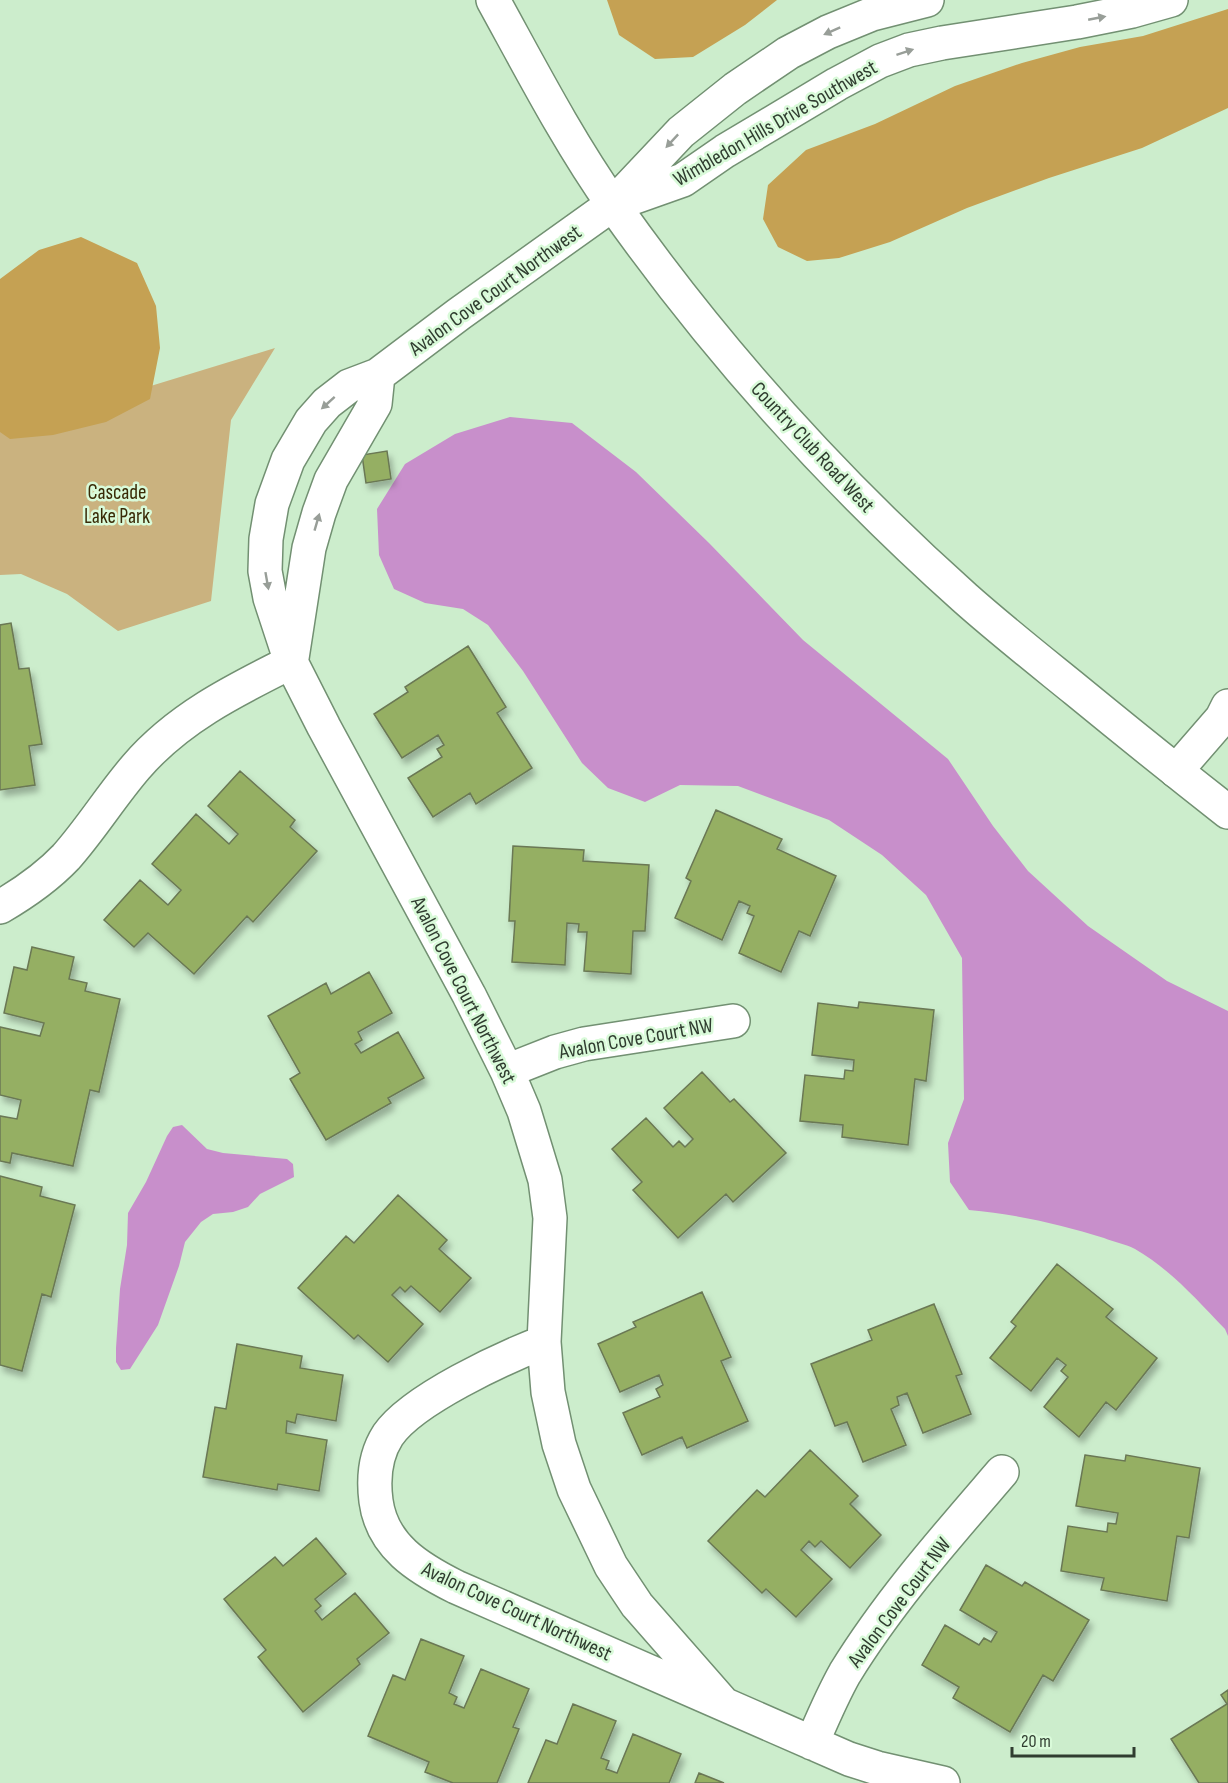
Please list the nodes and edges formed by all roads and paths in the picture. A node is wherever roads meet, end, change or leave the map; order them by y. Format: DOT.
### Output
graph roads {
  1 [pos="492,0"];
  2 [pos="927,0"];
  3 [pos="1171,0"];
  4 [pos="613,204"];
  5 [pos="378,375"];
  6 [pos="291,662"];
  7 [pos="1228,706"];
  8 [pos="1176,771"];
  9 [pos="1228,812"];
  10 [pos="0,907"];
  11 [pos="733,1021"];
  12 [pos="507,1071"];
  13 [pos="544,1342"];
  14 [pos="1002,1472"];
  15 [pos="722,1702"];
  16 [pos="812,1743"];
  17 [pos="944,1783"];
  1 -- 4 [label="street, Country Club Road West"];
  2 -- 4 [label="street, Wimbledon Hills Drive Southwest, one-way"];
  4 -- 3 [label="street, Wimbledon Hills Drive Southwest, one-way"];
  4 -- 5 [label="street, Avalon Cove Court Northwest"];
  4 -- 8 [label="street, Country Club Road West"];
  6 -- 5 [label="street, one-way"];
  5 -- 6 [label="street, Avalon Cove Court Northwest, one-way"];
  6 -- 10 [label="street"];
  6 -- 12 [label="street, Avalon Cove Court Northwest"];
  7 -- 8 [label="street"];
  8 -- 9 [label="street, Country Club Road West"];
  11 -- 12 [label="street, Avalon Cove Court NW"];
  12 -- 13 [label="street, Avalon Cove Court Northwest"];
  13 -- 15 [label="street, Avalon Cove Court Northwest"];
  13 -- 15 [label="street, Avalon Cove Court Northwest"];
  14 -- 16 [label="street, Avalon Cove Court NW"];
  15 -- 16 [label="street, Avalon Cove Court Northwest"];
  16 -- 17 [label="street, Avalon Cove Court Northwest"];
}
